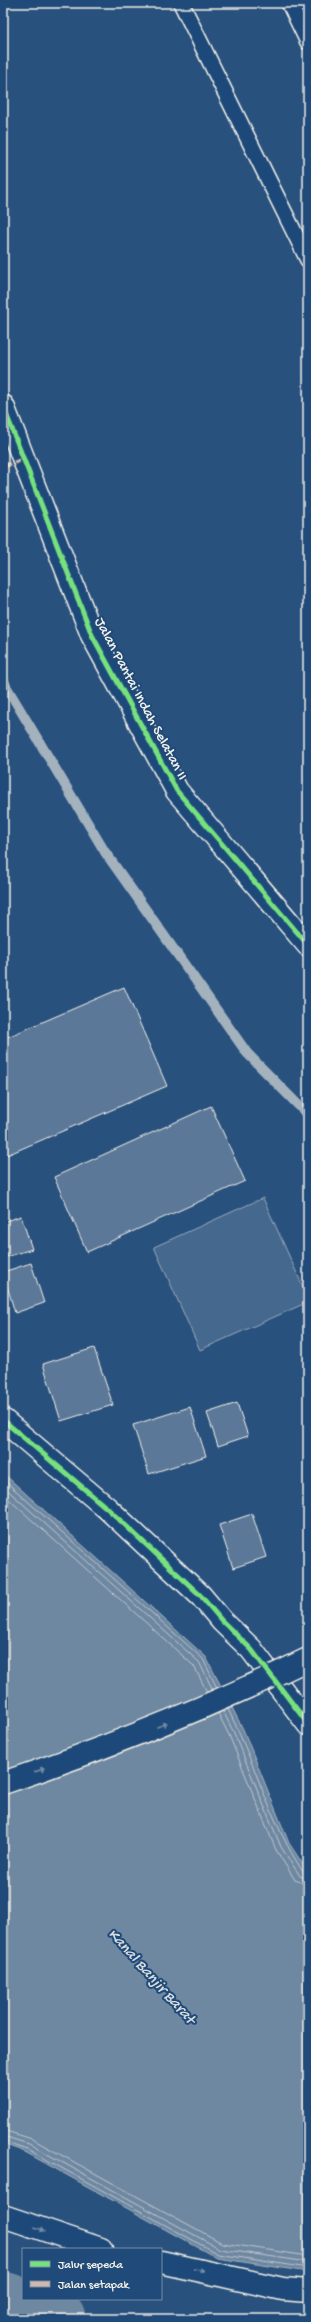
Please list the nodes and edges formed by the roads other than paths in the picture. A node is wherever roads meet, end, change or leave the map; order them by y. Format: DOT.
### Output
graph roads {
  1 [pos="181,3"];
  2 [pos="289,3"];
  3 [pos="308,42"];
  4 [pos="308,260"];
  5 [pos="3,406"];
  6 [pos="308,946"];
  7 [pos="3,1420"];
  8 [pos="308,1659"];
  9 [pos="308,1724"];
  10 [pos="3,1783"];
  11 [pos="3,2216"];
  12 [pos="98,2248"];
  13 [pos="162,2262"];
  14 [pos="308,2292"];
  1 -- 4 [label="lane"];
  2 -- 3 [label="lane"];
  5 -- 6 [label="main road, Jalan Pantai Indah Selatan II"];
  7 -- 9 [label="main road"];
  10 -- 8 [label="main road, one-way, bridge"];
  11 -- 12 [label="main road, one-way"];
  13 -- 14 [label="main road, one-way"];
}
